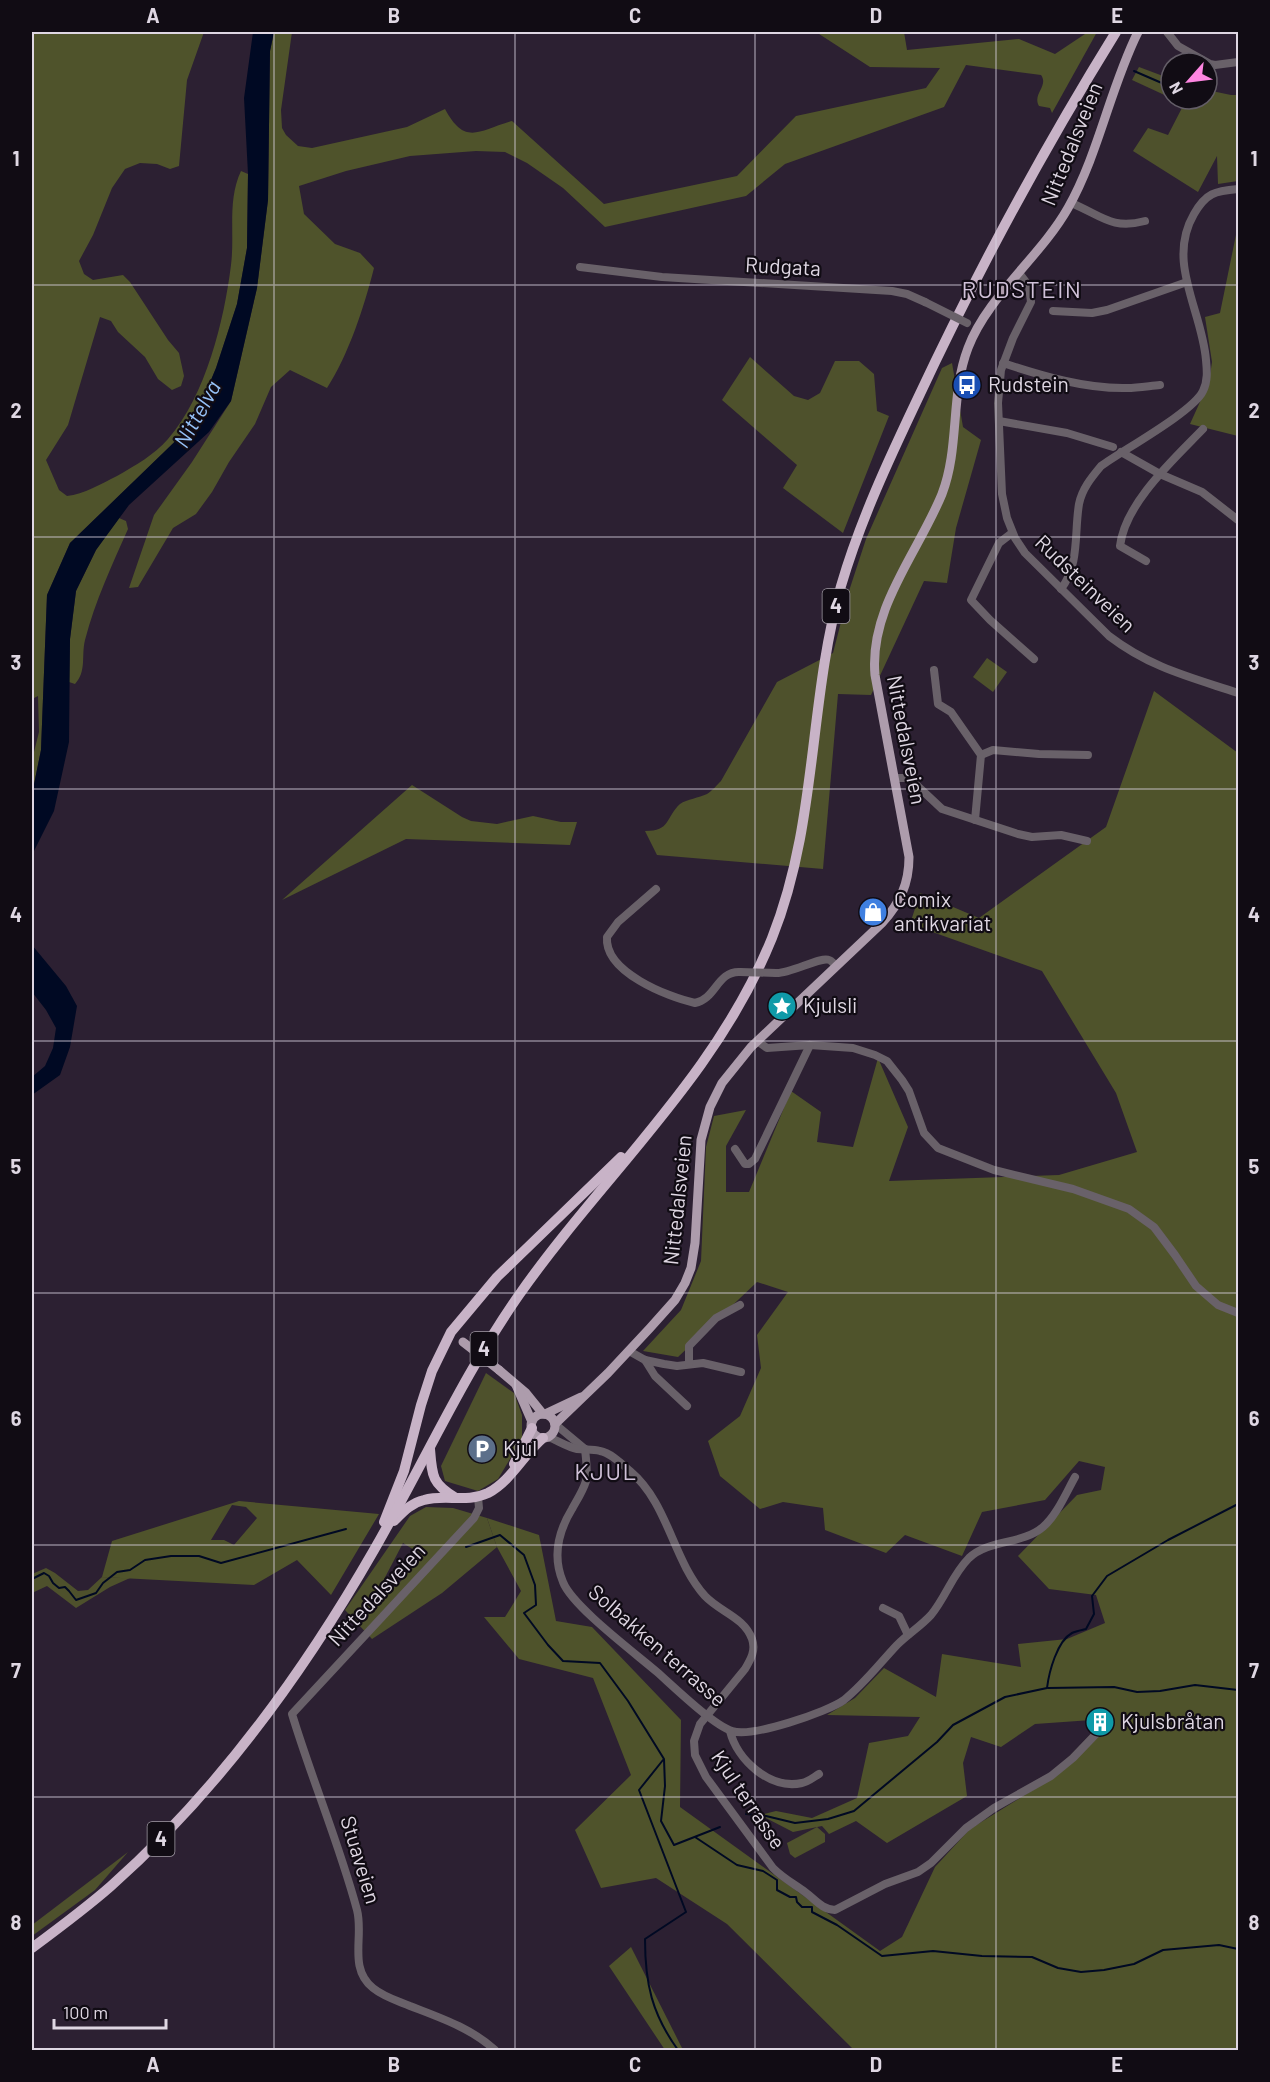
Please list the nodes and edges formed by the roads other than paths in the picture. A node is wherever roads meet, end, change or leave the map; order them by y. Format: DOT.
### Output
graph roads {
  1 [pos="1109,32"];
  2 [pos="1116,32"];
  3 [pos="1138,32"];
  4 [pos="1167,32"];
  5 [pos="1239,62"];
  6 [pos="1239,189"];
  7 [pos="1071,202"];
  8 [pos="1145,221"];
  9 [pos="580,267"];
  10 [pos="1019,273"];
  11 [pos="1187,282"];
  12 [pos="1053,311"];
  13 [pos="977,329"];
  14 [pos="1003,363"];
  15 [pos="1160,385"];
  16 [pos="999,421"];
  17 [pos="1203,429"];
  18 [pos="1113,447"];
  19 [pos="1121,452"];
  20 [pos="1160,474"];
  21 [pos="1239,520"];
  22 [pos="1012,533"];
  23 [pos="1146,561"];
  24 [pos="1061,589"];
  25 [pos="1034,659"];
  26 [pos="934,670"];
  27 [pos="1239,693"];
  28 [pos="981,755"];
  29 [pos="1088,755"];
  30 [pos="895,778"];
  31 [pos="975,820"];
  32 [pos="1087,841"];
  33 [pos="656,889"];
  34 [pos="836,966"];
  35 [pos="757,1041"];
  36 [pos="810,1045"];
  37 [pos="735,1149"];
  38 [pos="621,1157"];
  39 [pos="603,1186"];
  40 [pos="740,1305"];
  41 [pos="1239,1313"];
  42 [pos="451,1332"];
  43 [pos="629,1351"];
  44 [pos="645,1360"];
  45 [pos="689,1364"];
  46 [pos="741,1372"];
  47 [pos="516,1385"];
  48 [pos="581,1397"];
  49 [pos="687,1406"];
  50 [pos="544,1414"];
  51 [pos="555,1424"];
  52 [pos="532,1425"];
  53 [pos="545,1437"];
  54 [pos="430,1447"];
  55 [pos="585,1449"];
  56 [pos="513,1470"];
  57 [pos="1075,1477"];
  58 [pos="478,1497"];
  59 [pos="456,1498"];
  60 [pos="387,1527"];
  61 [pos="370,1558"];
  62 [pos="883,1608"];
  63 [pos="908,1635"];
  64 [pos="292,1714"];
  65 [pos="706,1714"];
  66 [pos="730,1731"];
  67 [pos="1096,1734"];
  68 [pos="819,1774"];
  69 [pos="32,1948"];
  70 [pos="495,2050"];
  1 -- 38 [label="highway, 4"];
  2 -- 39 [label="highway, 4"];
  3 -- 7 [label="main road, Nittedalsveien"];
  4 -- 5 [label="street"];
  6 -- 11 [label="street"];
  7 -- 8 [label="street"];
  7 -- 10 [label="main road, Nittedalsveien"];
  9 -- 13 [label="street, Rudgata, bridge"];
  10 -- 13 [label="main road, Nittedalsveien"];
  10 -- 14 [label="street, Rudsteinveien"];
  11 -- 12 [label="street"];
  11 -- 19 [label="street"];
  13 -- 30 [label="main road, Nittedalsveien"];
  14 -- 15 [label="street"];
  14 -- 16 [label="street, Rudsteinveien"];
  16 -- 18 [label="street"];
  16 -- 22 [label="street, Rudsteinveien"];
  17 -- 20 [label="street"];
  19 -- 20 [label="street"];
  19 -- 24 [label="street"];
  20 -- 21 [label="street"];
  20 -- 23 [label="street"];
  22 -- 24 [label="street, Rudsteinveien"];
  22 -- 25 [label="street, Rudsteinveien"];
  24 -- 27 [label="street, Rudsteinveien"];
  26 -- 28 [label="street"];
  28 -- 29 [label="street"];
  28 -- 31 [label="street"];
  30 -- 31 [label="street"];
  30 -- 34 [label="main road, Nittedalsveien"];
  31 -- 32 [label="street"];
  33 -- 34 [label="street, bridge"];
  34 -- 35 [label="main road, Nittedalsveien"];
  35 -- 36 [label="street"];
  35 -- 43 [label="main road, Nittedalsveien"];
  36 -- 37 [label="street"];
  36 -- 41 [label="street"];
  38 -- 39 [label="highway, 4"];
  38 -- 42 [label="highway, 4"];
  39 -- 54 [label="highway, 4"];
  40 -- 45 [label="street"];
  42 -- 47 [label="main road, bridge"];
  42 -- 61 [label="highway, 4"];
  43 -- 44 [label="street"];
  43 -- 48 [label="main road, Nittedalsveien"];
  44 -- 45 [label="street"];
  44 -- 49 [label="street"];
  45 -- 46 [label="street"];
  47 -- 50 [label="main road"];
  47 -- 52 [label="main road"];
  48 -- 50 [label="main road, Nittedalsveien"];
  48 -- 51 [label="main road, Nittedalsveien"];
  50 -- 51 [label="main road"];
  50 -- 52 [label="main road"];
  51 -- 53 [label="main road"];
  51 -- 55 [label="street, Kjul terrasse"];
  52 -- 53 [label="main road"];
  52 -- 56 [label="highway"];
  53 -- 55 [label="street, Kjul terrasse"];
  53 -- 56 [label="highway"];
  54 -- 59 [label="highway"];
  54 -- 60 [label="highway, 4"];
  55 -- 65 [label="street, Solbakken terrasse"];
  55 -- 65 [label="street, Kjul terrasse"];
  56 -- 58 [label="highway"];
  57 -- 63 [label="street, Solbakken terrasse"];
  58 -- 59 [label="highway, 4"];
  58 -- 64 [label="street, Nittedalsveien"];
  59 -- 60 [label="highway, 4"];
  60 -- 61 [label="highway, 4"];
  61 -- 69 [label="highway, 4"];
  62 -- 63 [label="street"];
  63 -- 66 [label="street, Solbakken terrasse"];
  64 -- 70 [label="street, Stuaveien"];
  65 -- 66 [label="street, Solbakken terrasse"];
  65 -- 67 [label="street, Kjul terrasse"];
  66 -- 68 [label="street, Solbakken terrasse"];
}
